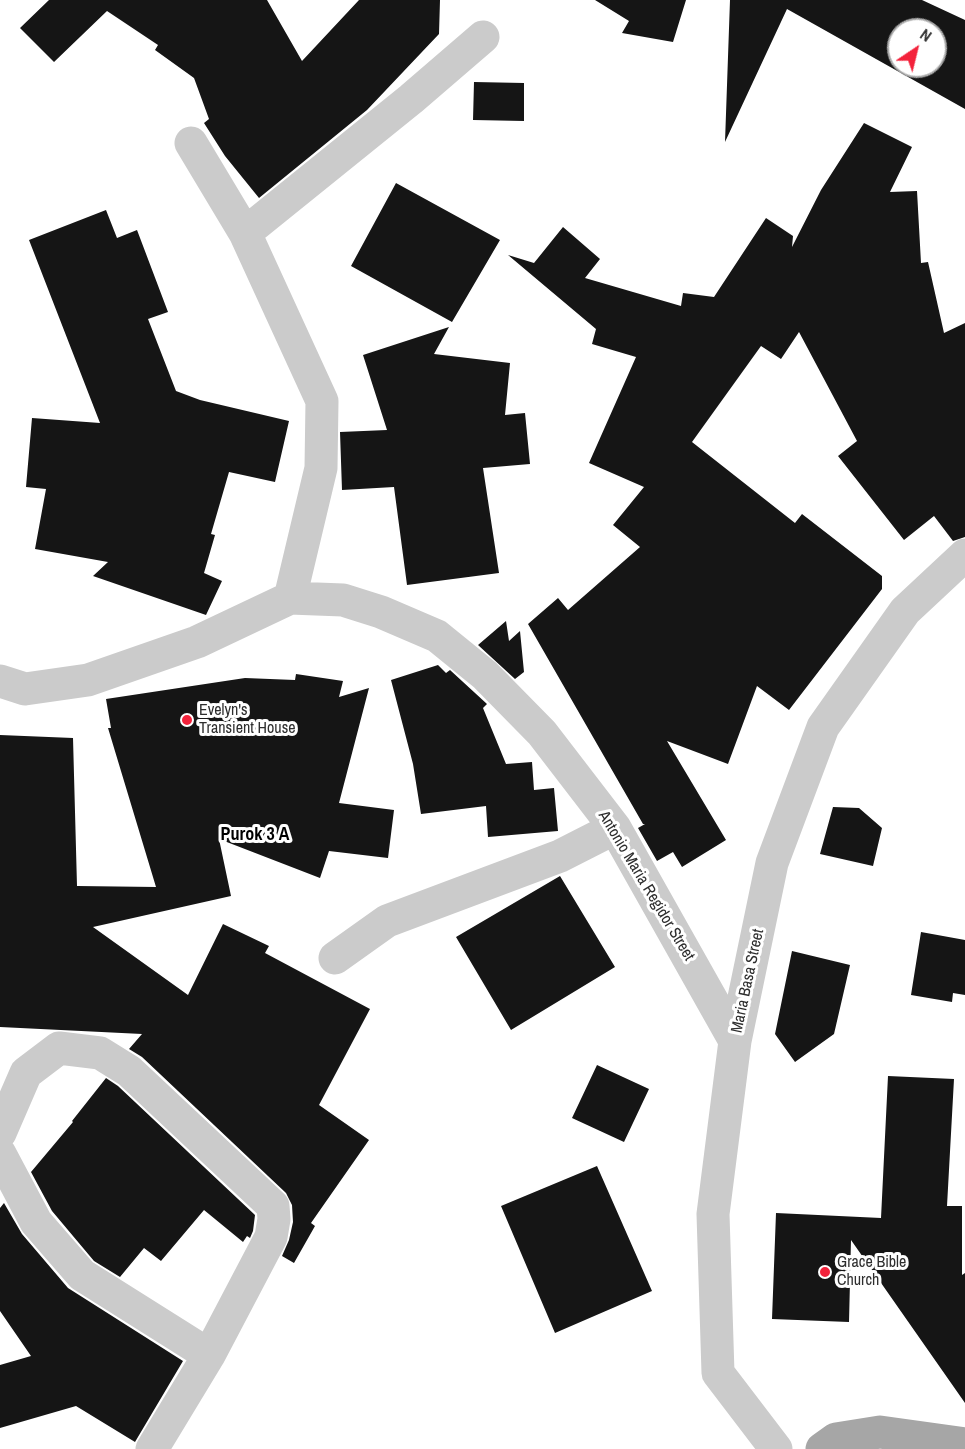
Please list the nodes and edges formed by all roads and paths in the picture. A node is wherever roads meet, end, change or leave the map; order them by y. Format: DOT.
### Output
graph roads {
  1 [pos="483,37"];
  2 [pos="191,143"];
  3 [pos="245,233"];
  4 [pos="965,555"];
  5 [pos="290,598"];
  6 [pos="0,681"];
  7 [pos="615,828"];
  8 [pos="335,958"];
  9 [pos="735,1041"];
  10 [pos="0,1133"];
  11 [pos="0,1154"];
  12 [pos="209,1355"];
  13 [pos="965,1444"];
  14 [pos="152,1449"];
  15 [pos="776,1449"];
  16 [pos="822,1449"];
  1 -- 3 [label="street"];
  2 -- 3 [label="street"];
  3 -- 5 [label="street"];
  4 -- 9 [label="street, Maria Basa Street"];
  5 -- 6 [label="street, Antonio Maria Regidor Street"];
  5 -- 7 [label="street, Antonio Maria Regidor Street"];
  7 -- 8 [label="street"];
  7 -- 9 [label="street, Antonio Maria Regidor Street"];
  9 -- 15 [label="street, Maria Basa Street"];
  10 -- 12 [label="street"];
  11 -- 12 [label="street"];
  12 -- 14 [label="street"];
  13 -- 16 [label="main road"];
}
